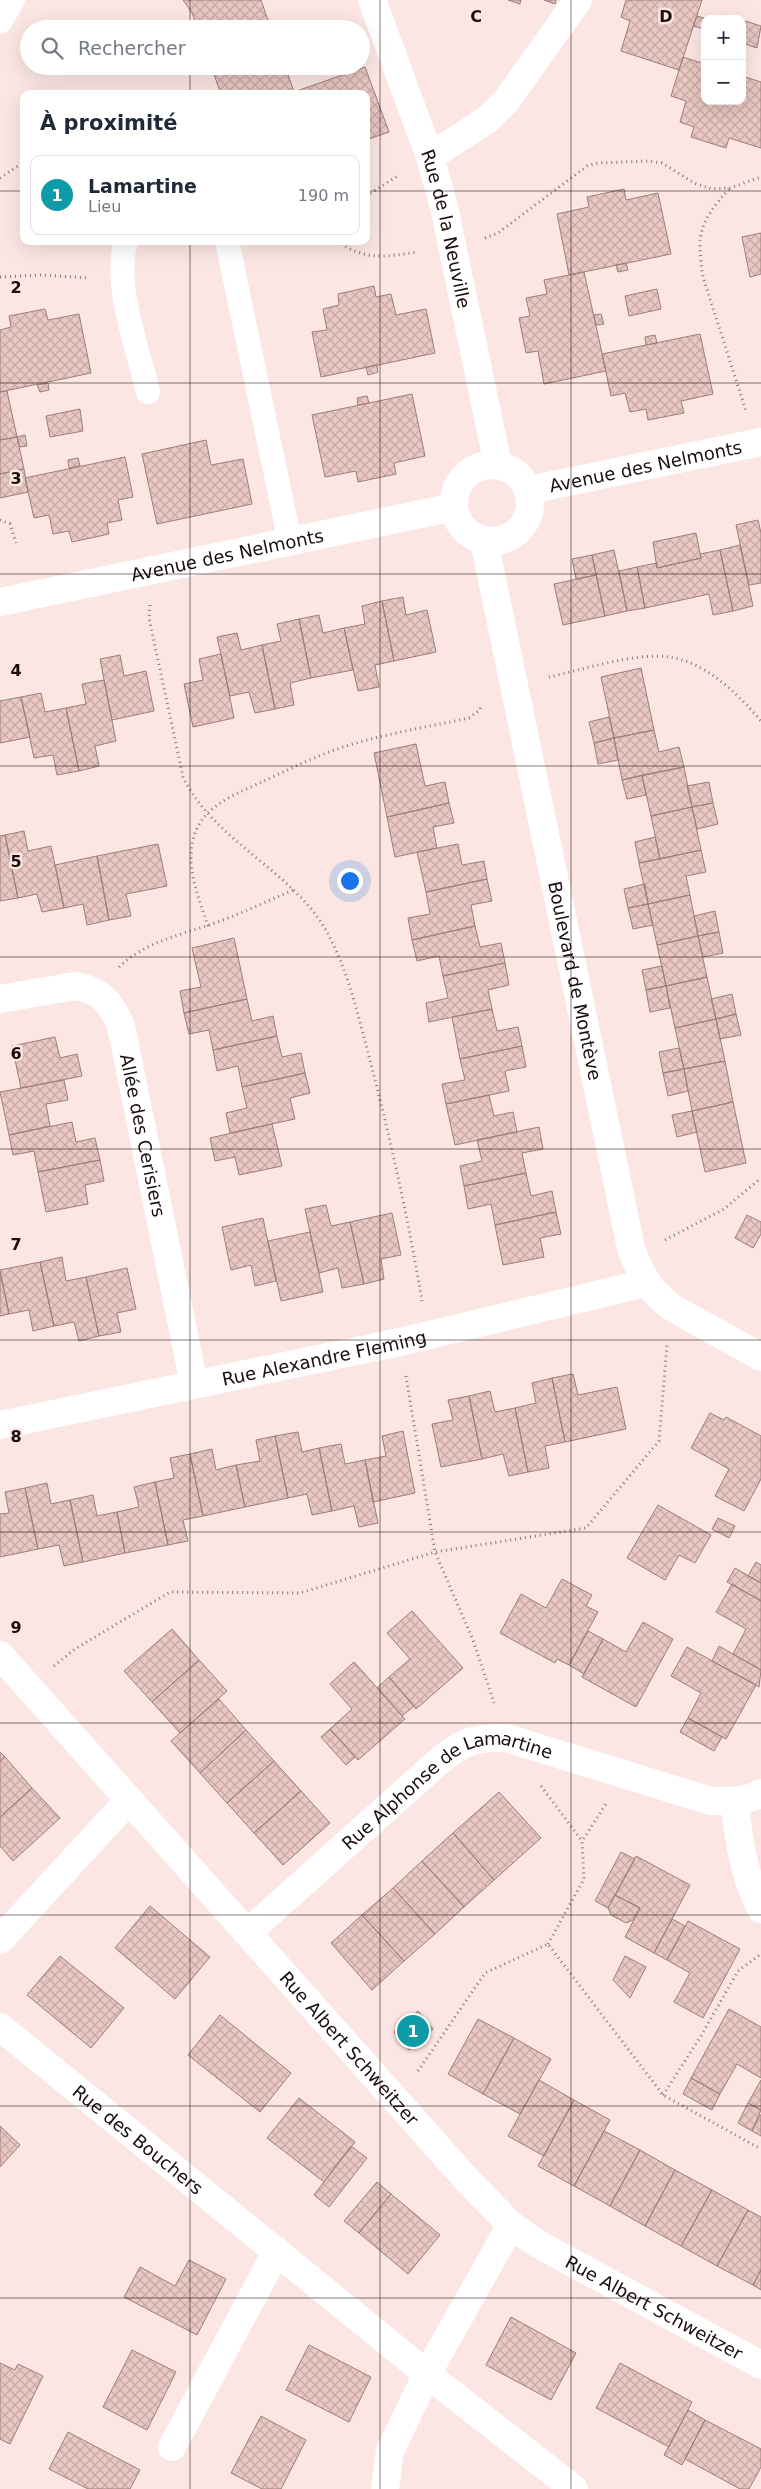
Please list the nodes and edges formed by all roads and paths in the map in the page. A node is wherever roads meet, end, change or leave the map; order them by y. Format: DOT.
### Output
graph roads {
  1 [pos="13,0"];
  2 [pos="372,0"];
  3 [pos="578,0"];
  4 [pos="0,22"];
  5 [pos="430,157"];
  6 [pos="20,165"];
  7 [pos="0,178"];
  8 [pos="761,178"];
  9 [pos="730,188"];
  10 [pos="125,245"];
  11 [pos="228,245"];
  12 [pos="342,245"];
  13 [pos="454,246"];
  14 [pos="0,277"];
  15 [pos="122,286"];
  16 [pos="148,392"];
  17 [pos="757,443"];
  18 [pos="498,465"];
  19 [pos="529,490"];
  20 [pos="454,507"];
  21 [pos="0,520"];
  22 [pos="484,541"];
  23 [pos="290,542"];
  24 [pos="16,543"];
  25 [pos="154,570"];
  26 [pos="0,602"];
  27 [pos="542,679"];
  28 [pos="482,700"];
  29 [pos="761,721"];
  30 [pos="207,814"];
  31 [pos="293,890"];
  32 [pos="208,926"];
  33 [pos="101,994"];
  34 [pos="0,999"];
  35 [pos="761,1178"];
  36 [pos="630,1248"];
  37 [pos="646,1283"];
  38 [pos="671,1307"];
  39 [pos="400,1342"];
  40 [pos="761,1357"];
  41 [pos="194,1384"];
  42 [pos="0,1425"];
  43 [pos="435,1552"];
  44 [pos="0,1655"];
  45 [pos="28,1687"];
  46 [pos="506,1738"];
  47 [pos="625,1775"];
  48 [pos="761,1793"];
  49 [pos="129,1800"];
  50 [pos="734,1801"];
  51 [pos="582,1841"];
  52 [pos="761,1909"];
  53 [pos="248,1933"];
  54 [pos="0,1940"];
  55 [pos="548,1944"];
  56 [pos="761,1954"];
  57 [pos="0,2027"];
  58 [pos="663,2094"];
  59 [pos="397,2102"];
  60 [pos="761,2149"];
  61 [pos="511,2226"];
  62 [pos="277,2251"];
  63 [pos="761,2365"];
  64 [pos="427,2374"];
  65 [pos="172,2446"];
  66 [pos="385,2489"];
  67 [pos="574,2489"];
  1 -- 4 [label="lane"];
  2 -- 5 [label="street, Rue de la Neuville"];
  3 -- 5 [label="street"];
  5 -- 13 [label="street, Rue de la Neuville"];
  6 -- 7 [label="path"];
  8 -- 9 [label="path"];
  9 -- 13 [label="path"];
  9 -- 17 [label="path"];
  10 -- 15 [label="lane"];
  11 -- 23 [label="lane"];
  12 -- 13 [label="path"];
  13 -- 18 [label="street, Rue de la Neuville"];
  14 -- 15 [label="path"];
  15 -- 16 [label="lane"];
  17 -- 19 [label="street, Avenue des Nelmonts"];
  18 -- 19 [label="street, Avenue des Nelmonts"];
  18 -- 20 [label="street"];
  19 -- 22 [label="street, Avenue des Nelmonts"];
  20 -- 22 [label="street"];
  20 -- 23 [label="street, Avenue des Nelmonts"];
  21 -- 24 [label="path"];
  22 -- 36 [label="street, Boulevard de Montève"];
  23 -- 25 [label="street, Avenue des Nelmonts"];
  25 -- 26 [label="street, Avenue des Nelmonts"];
  25 -- 30 [label="path"];
  27 -- 29 [label="path"];
  28 -- 30 [label="path"];
  30 -- 31 [label="path"];
  30 -- 32 [label="path"];
  31 -- 32 [label="path"];
  31 -- 39 [label="path"];
  32 -- 33 [label="path"];
  33 -- 34 [label="street"];
  33 -- 41 [label="street, Allée des Cerisiers"];
  35 -- 36 [label="path"];
  36 -- 37 [label="street, Boulevard de Montève"];
  37 -- 38 [label="street, Boulevard de Montève"];
  37 -- 39 [label="street, Rue Alexandre Fleming"];
  38 -- 40 [label="street, Boulevard de Montève"];
  38 -- 43 [label="path"];
  39 -- 41 [label="street, Rue Alexandre Fleming"];
  39 -- 43 [label="path"];
  41 -- 42 [label="street, Rue Alexandre Fleming"];
  43 -- 45 [label="path"];
  43 -- 46 [label="path"];
  44 -- 45 [label="street, Rue Albert Schweitzer"];
  45 -- 49 [label="street, Rue Albert Schweitzer"];
  46 -- 47 [label="street, Rue Alphonse de Lamartine"];
  46 -- 51 [label="path"];
  46 -- 53 [label="street, Rue Alphonse de Lamartine"];
  47 -- 50 [label="street, Rue Alphonse de Lamartine"];
  47 -- 51 [label="path"];
  48 -- 50 [label="street, Rue Alphonse de Lamartine"];
  49 -- 53 [label="street, Rue Albert Schweitzer"];
  49 -- 54 [label="street"];
  50 -- 52 [label="street"];
  51 -- 55 [label="path"];
  53 -- 59 [label="street, Rue Albert Schweitzer"];
  55 -- 58 [label="path"];
  55 -- 59 [label="path"];
  56 -- 58 [label="path"];
  57 -- 62 [label="street, Rue des Bouchers"];
  58 -- 60 [label="path"];
  59 -- 61 [label="street, Rue Albert Schweitzer"];
  61 -- 63 [label="street, Rue Albert Schweitzer"];
  61 -- 64 [label="street"];
  62 -- 64 [label="street, Rue des Bouchers"];
  62 -- 65 [label="street"];
  64 -- 66 [label="street"];
  64 -- 67 [label="street, Rue des Bouchers"];
}
